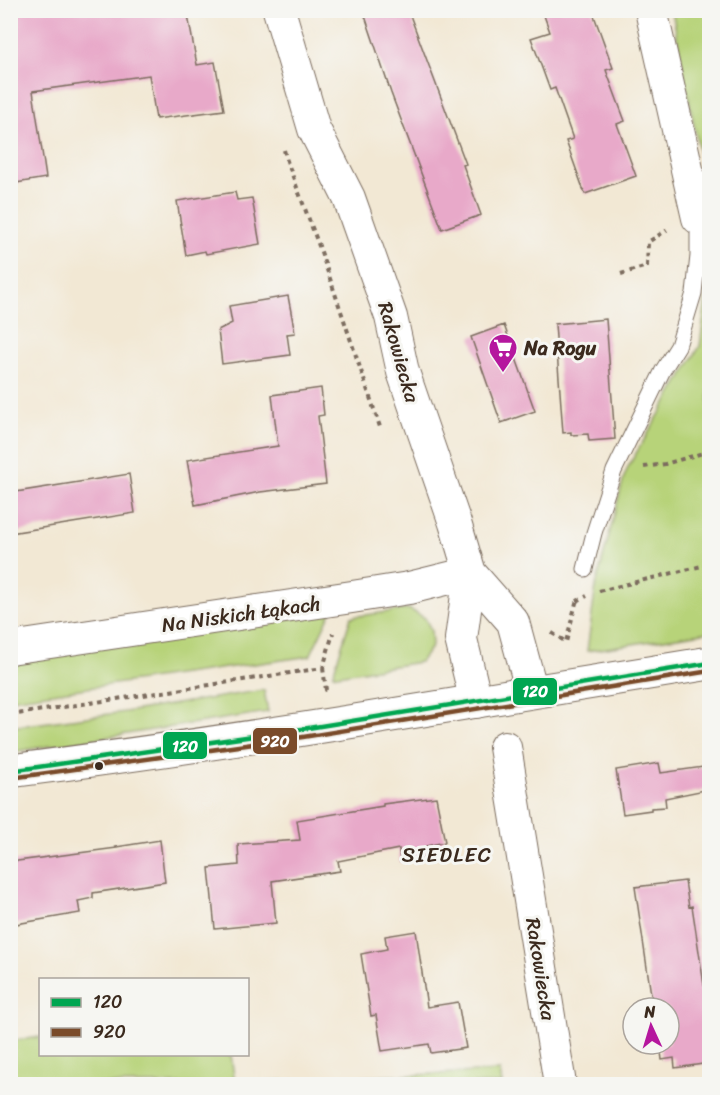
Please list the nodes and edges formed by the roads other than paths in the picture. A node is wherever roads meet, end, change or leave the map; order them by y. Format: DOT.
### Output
graph roads {
  1 [pos="279,10"];
  2 [pos="651,10"];
  3 [pos="698,218"];
  4 [pos="585,569"];
  5 [pos="470,573"];
  6 [pos="10,648"];
  7 [pos="710,663"];
  8 [pos="532,692"];
  9 [pos="476,702"];
  10 [pos="505,747"];
  11 [pos="10,771"];
  12 [pos="560,1084"];
  1 -- 5 [label="street, Rakowiecka"];
  2 -- 3 [label="street"];
  3 -- 4 [label="lane"];
  5 -- 6 [label="street, Na Niskich Łąkach"];
  5 -- 8 [label="street"];
  5 -- 9 [label="street, Rakowiecka"];
  7 -- 8 [label="street"];
  8 -- 9 [label="street"];
  9 -- 11 [label="street"];
  10 -- 12 [label="street, Rakowiecka"];
}
